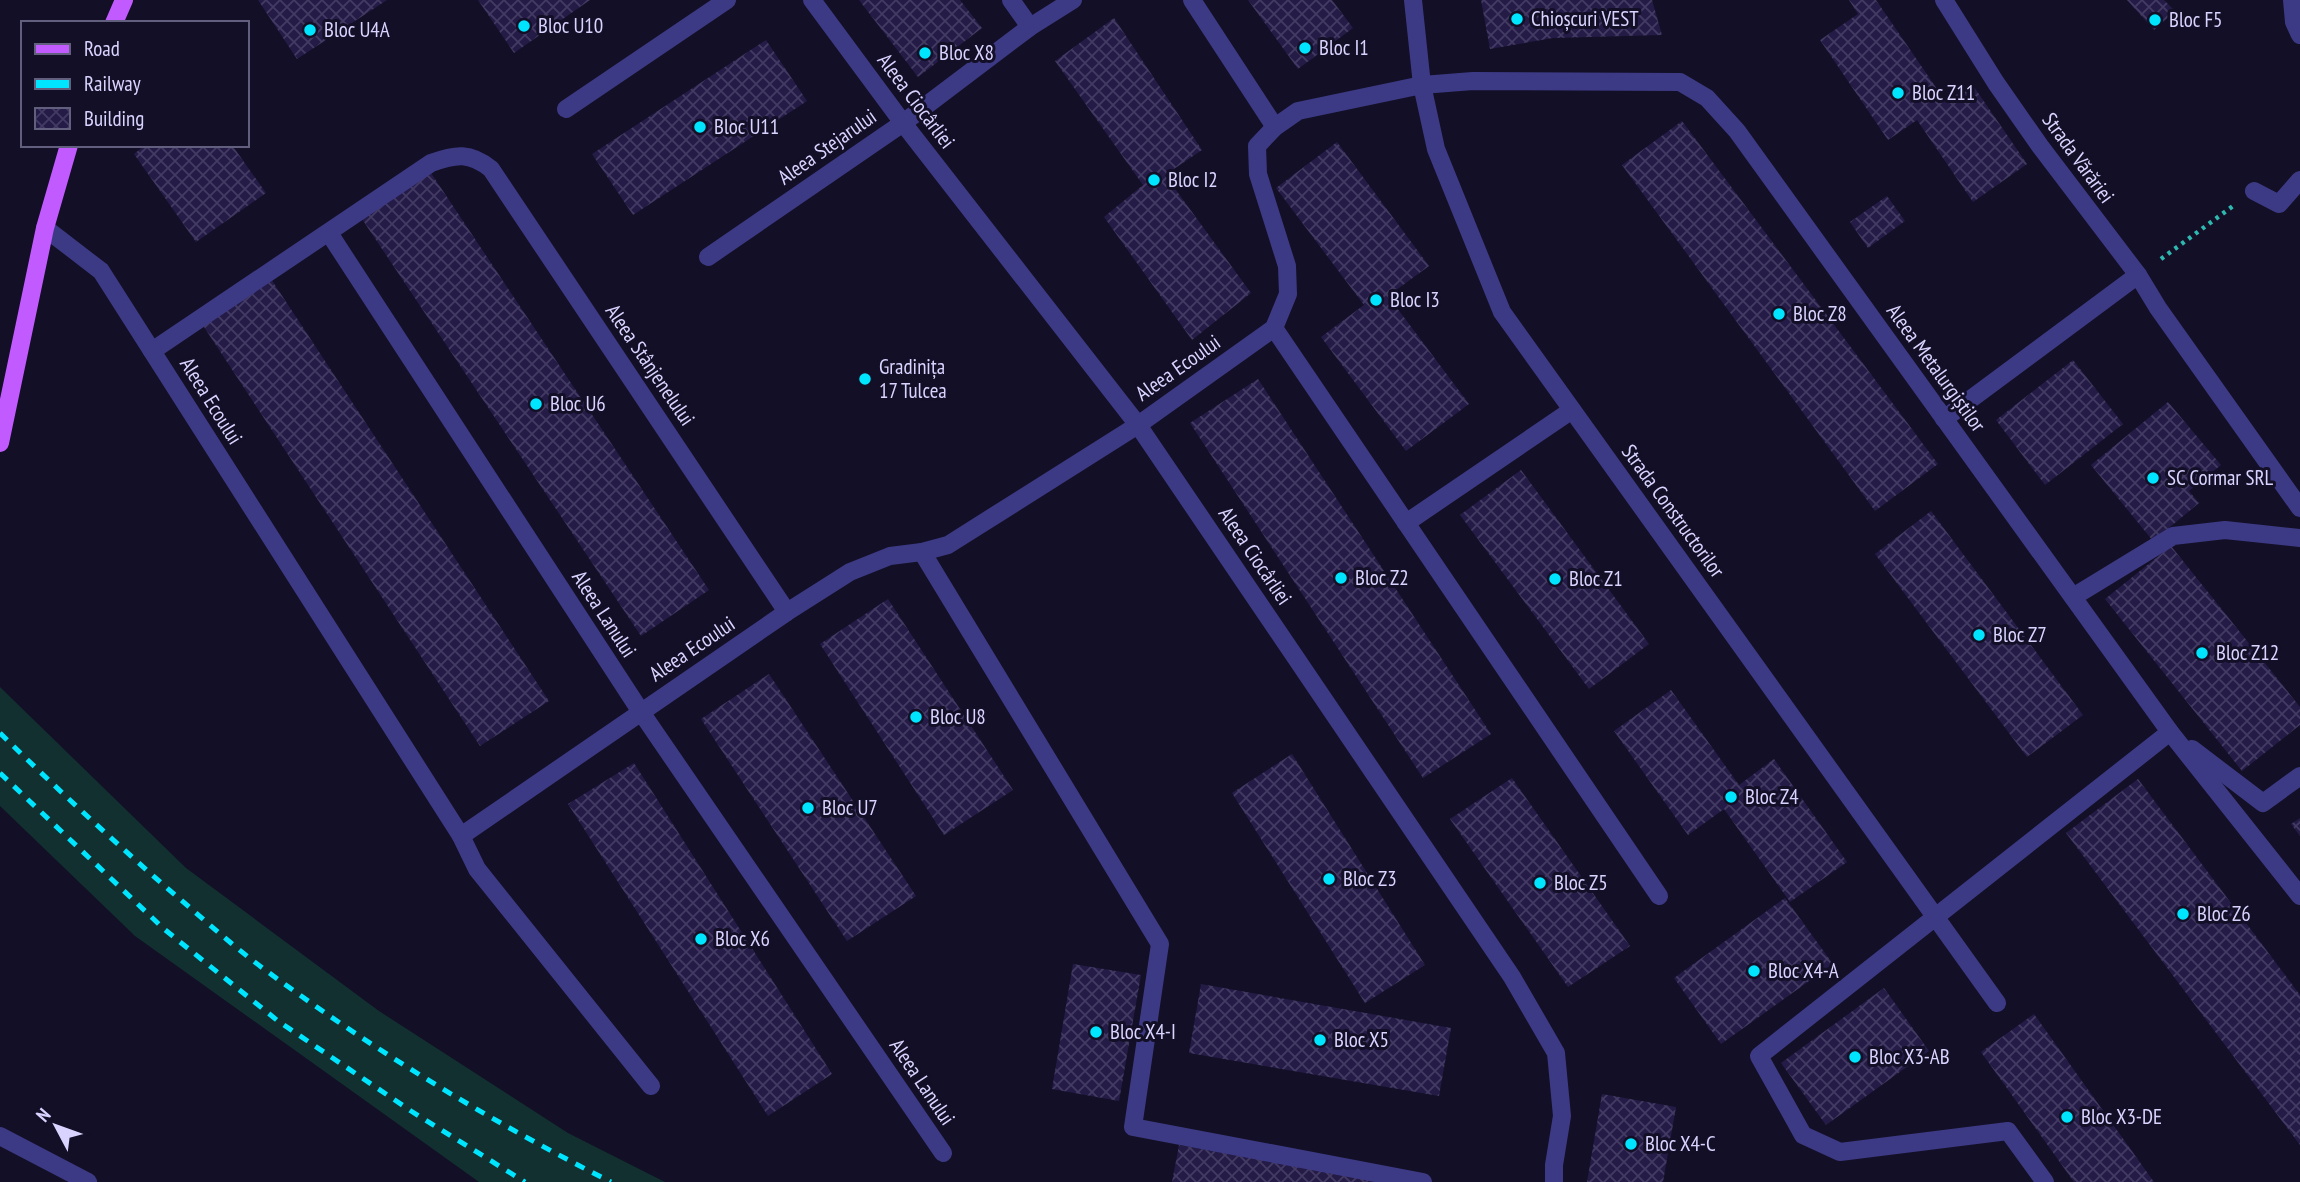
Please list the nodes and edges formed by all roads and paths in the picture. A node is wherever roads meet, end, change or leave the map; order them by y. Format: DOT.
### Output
graph roads {
  1 [pos="124,0"];
  2 [pos="727,0"];
  3 [pos="812,0"];
  4 [pos="1011,0"];
  5 [pos="1073,0"];
  6 [pos="1192,0"];
  7 [pos="1413,0"];
  8 [pos="1944,0"];
  9 [pos="2292,0"];
  10 [pos="115,21"];
  11 [pos="1030,27"];
  12 [pos="2300,35"];
  13 [pos="1422,85"];
  14 [pos="566,109"];
  15 [pos="902,123"];
  16 [pos="1275,127"];
  17 [pos="68,147"];
  18 [pos="2300,180"];
  19 [pos="2254,191"];
  20 [pos="45,228"];
  21 [pos="329,233"];
  22 [pos="708,257"];
  23 [pos="2138,275"];
  24 [pos="1274,328"];
  25 [pos="152,351"];
  26 [pos="1572,410"];
  27 [pos="1944,419"];
  28 [pos="1138,425"];
  29 [pos="0,439"];
  30 [pos="2300,508"];
  31 [pos="1406,523"];
  32 [pos="2300,538"];
  33 [pos="922,552"];
  34 [pos="2073,597"];
  35 [pos="787,612"];
  36 [pos="641,712"];
  37 [pos="2170,732"];
  38 [pos="2300,776"];
  39 [pos="461,836"];
  40 [pos="1659,896"];
  41 [pos="2300,896"];
  42 [pos="1934,917"];
  43 [pos="1997,1003"];
  44 [pos="651,1086"];
  45 [pos="0,1136"];
  46 [pos="943,1153"];
  47 [pos="88,1182"];
  48 [pos="1423,1182"];
  49 [pos="1554,1182"];
  50 [pos="2045,1182"];
  1 -- 10 [label="main road"];
  2 -- 14 [label="street"];
  3 -- 15 [label="street, Aleea Ciocârliei"];
  4 -- 11 [label="street"];
  5 -- 11 [label="street, Aleea Stejarului"];
  6 -- 16 [label="street"];
  7 -- 13 [label="street, Strada Constructorilor"];
  8 -- 23 [label="street, Strada Vărăriei"];
  9 -- 12 [label="street"];
  11 -- 15 [label="street, Aleea Stejarului"];
  13 -- 16 [label="street"];
  13 -- 26 [label="street, Strada Constructorilor"];
  13 -- 27 [label="street, Aleea Metalurgiștilor"];
  15 -- 22 [label="street, Aleea Stejarului"];
  15 -- 28 [label="street, Aleea Ciocârliei"];
  16 -- 24 [label="street"];
  17 -- 20 [label="main road"];
  18 -- 19 [label="street"];
  19 -- 23 [label="path"];
  20 -- 25 [label="street, Aleea Ecoului"];
  20 -- 29 [label="main road"];
  21 -- 25 [label="street"];
  21 -- 35 [label="street, Aleea Stânjenelului"];
  21 -- 36 [label="street, Aleea Lanului"];
  23 -- 27 [label="street"];
  23 -- 30 [label="street, Strada Vărăriei"];
  24 -- 28 [label="street, Aleea Ecoului"];
  24 -- 31 [label="street"];
  25 -- 39 [label="street, Aleea Ecoului"];
  26 -- 31 [label="street"];
  26 -- 42 [label="street, Strada Constructorilor"];
  27 -- 34 [label="street, Aleea Metalurgiștilor"];
  28 -- 33 [label="street, Aleea Ecoului"];
  28 -- 49 [label="street, Aleea Ciocârliei"];
  31 -- 40 [label="street"];
  32 -- 34 [label="street"];
  33 -- 35 [label="street, Aleea Ecoului"];
  33 -- 48 [label="street"];
  34 -- 37 [label="street, Aleea Metalurgiștilor"];
  35 -- 36 [label="street, Aleea Ecoului"];
  36 -- 39 [label="street, Aleea Ecoului"];
  36 -- 46 [label="street, Aleea Lanului"];
  37 -- 38 [label="street"];
  37 -- 41 [label="street, Aleea Metalurgiștilor"];
  37 -- 42 [label="street"];
  39 -- 44 [label="street"];
  42 -- 43 [label="street, Strada Constructorilor"];
  42 -- 50 [label="street"];
  45 -- 47 [label="street"];
}
